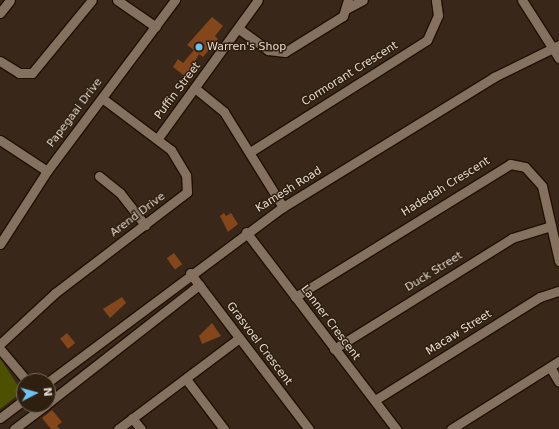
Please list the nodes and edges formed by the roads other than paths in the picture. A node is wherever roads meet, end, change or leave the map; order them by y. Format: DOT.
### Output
graph roads {
  1 [pos="10,0"];
  2 [pos="92,0"];
  3 [pos="117,0"];
  4 [pos="175,0"];
  5 [pos="258,0"];
  6 [pos="363,0"];
  7 [pos="436,0"];
  8 [pos="522,0"];
  9 [pos="347,4"];
  10 [pos="0,13"];
  11 [pos="156,27"];
  12 [pos="239,29"];
  13 [pos="556,47"];
  14 [pos="559,58"];
  15 [pos="0,61"];
  16 [pos="196,88"];
  17 [pos="102,98"];
  18 [pos="158,138"];
  19 [pos="0,140"];
  20 [pos="250,152"];
  21 [pos="47,171"];
  22 [pos="99,176"];
  23 [pos="283,207"];
  24 [pos="145,225"];
  25 [pos="551,226"];
  26 [pos="246,232"];
  27 [pos="0,244"];
  28 [pos="559,261"];
  29 [pos="190,273"];
  30 [pos="199,285"];
  31 [pos="559,291"];
  32 [pos="295,297"];
  33 [pos="239,338"];
  34 [pos="0,344"];
  35 [pos="0,349"];
  36 [pos="334,349"];
  37 [pos="559,361"];
  38 [pos="550,367"];
  39 [pos="20,373"];
  40 [pos="56,376"];
  41 [pos="186,379"];
  42 [pos="559,382"];
  43 [pos="56,397"];
  44 [pos="374,400"];
  45 [pos="16,406"];
  46 [pos="35,413"];
  47 [pos="0,418"];
  48 [pos="132,418"];
  49 [pos="14,429"];
  50 [pos="118,429"];
  51 [pos="141,429"];
  52 [pos="224,429"];
  53 [pos="309,429"];
  54 [pos="396,429"];
  55 [pos="452,429"];
  1 -- 10 [label="street"];
  2 -- 15 [label="street"];
  3 -- 11 [label="street"];
  4 -- 11 [label="street, Papegaai Drive"];
  5 -- 12 [label="street, Puffin Street"];
  6 -- 9 [label="street"];
  7 -- 20 [label="street, Cormorant Crescent"];
  8 -- 13 [label="street"];
  9 -- 12 [label="street"];
  11 -- 17 [label="street, Papegaai Drive"];
  12 -- 16 [label="street, Puffin Street"];
  13 -- 14 [label="street"];
  13 -- 23 [label="street, Kamesh Road"];
  16 -- 18 [label="street, Puffin Street"];
  16 -- 20 [label="street"];
  17 -- 18 [label="street, Arend Drive"];
  17 -- 21 [label="street, Papegaai Drive"];
  18 -- 24 [label="street, Arend Drive"];
  19 -- 21 [label="street"];
  20 -- 23 [label="street"];
  21 -- 27 [label="street, Papegaai Drive"];
  22 -- 24 [label="street"];
  23 -- 26 [label="street, Kamesh Road"];
  24 -- 34 [label="street, Arend Drive"];
  25 -- 28 [label="street, Hadedah Crescent"];
  25 -- 32 [label="street, Hadedah Crescent"];
  25 -- 36 [label="street, Duck Street"];
  26 -- 29 [label="street, Kamesh Road"];
  26 -- 32 [label="street, Lanner Crescent"];
  29 -- 30 [label="street, Grasvoel Crescent"];
  29 -- 40 [label="street, Kamesh Road"];
  30 -- 33 [label="street, Grasvoel Crescent"];
  30 -- 43 [label="street"];
  31 -- 44 [label="street, Macaw Street"];
  32 -- 36 [label="street, Lanner Crescent"];
  33 -- 41 [label="street"];
  33 -- 53 [label="street, Grasvoel Crescent"];
  35 -- 39 [label="street"];
  36 -- 44 [label="street, Lanner Crescent"];
  37 -- 38 [label="street"];
  38 -- 42 [label="street"];
  38 -- 55 [label="street"];
  41 -- 48 [label="street"];
  41 -- 52 [label="street"];
  44 -- 54 [label="street, Lanner Crescent"];
  45 -- 47 [label="street"];
  46 -- 49 [label="street"];
  48 -- 50 [label="street"];
  48 -- 51 [label="street"];
}
